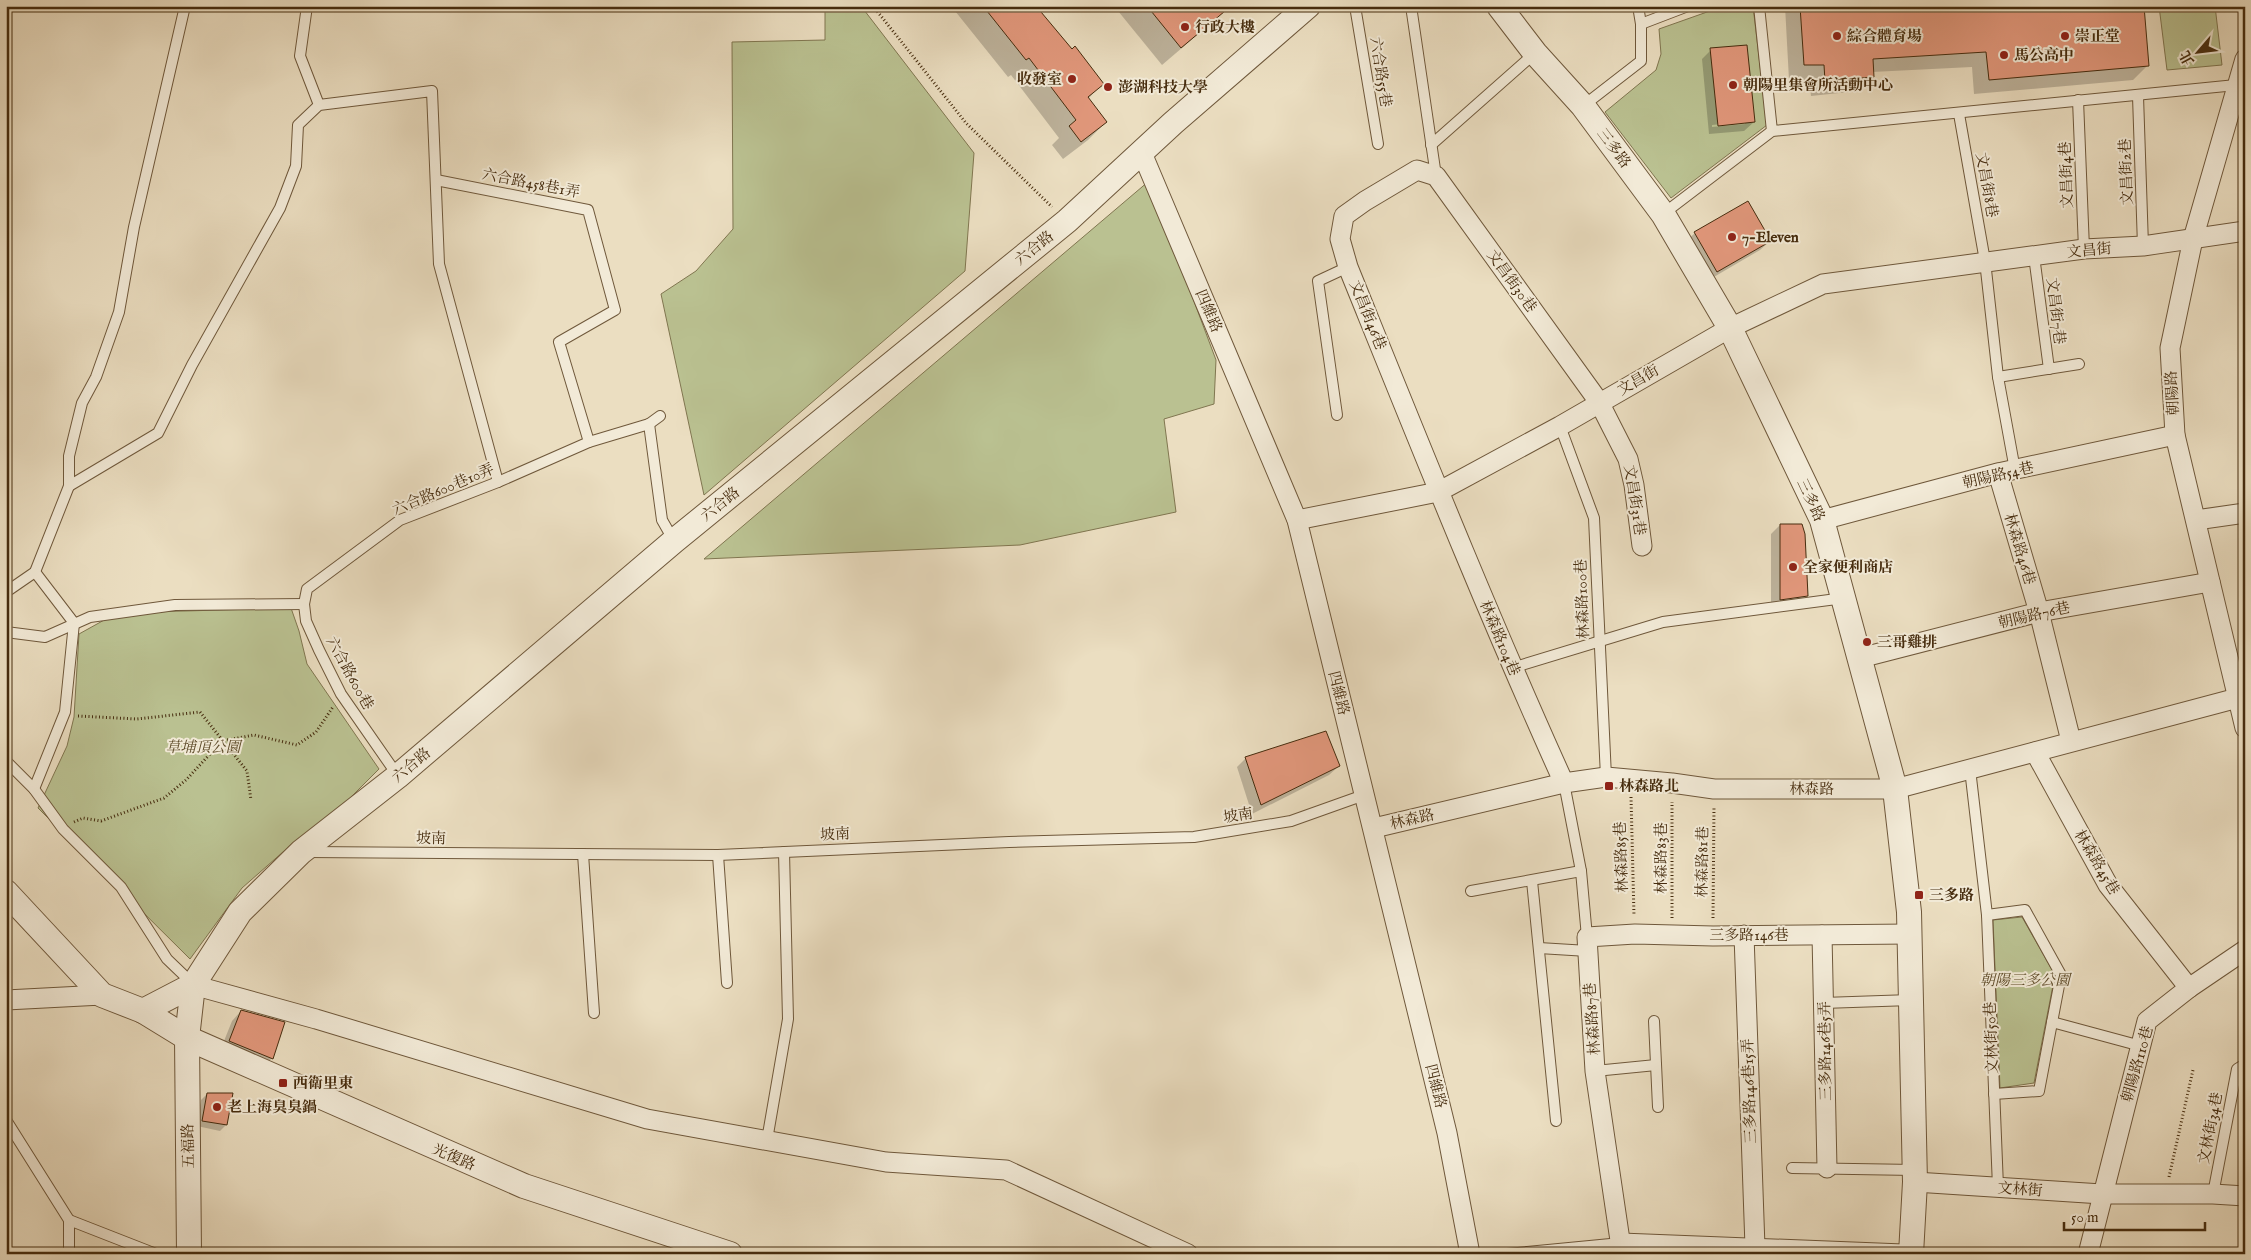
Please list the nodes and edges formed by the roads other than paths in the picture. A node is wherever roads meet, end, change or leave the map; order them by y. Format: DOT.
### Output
graph roads {
  1 [pos="185,6"];
  2 [pos="307,6"];
  3 [pos="1308,6"];
  4 [pos="1355,6"];
  5 [pos="1411,6"];
  6 [pos="1498,6"];
  7 [pos="1638,6"];
  8 [pos="1688,6"];
  9 [pos="1759,6"];
  10 [pos="1641,24"];
  11 [pos="1535,52"];
  12 [pos="2245,59"];
  13 [pos="2236,85"];
  14 [pos="2138,96"];
  15 [pos="2078,100"];
  16 [pos="319,105"];
  17 [pos="1583,106"];
  18 [pos="1959,114"];
  19 [pos="1772,131"];
  20 [pos="1378,144"];
  21 [pos="1431,145"];
  22 [pos="1142,153"];
  23 [pos="1436,176"];
  24 [pos="436,180"];
  25 [pos="1663,214"];
  26 [pos="2245,231"];
  27 [pos="2194,240"];
  28 [pos="2144,246"];
  29 [pos="2084,249"];
  30 [pos="2034,256"];
  31 [pos="1985,261"];
  32 [pos="1348,267"];
  33 [pos="1730,328"];
  34 [pos="2079,364"];
  35 [pos="2049,369"];
  36 [pos="1998,377"];
  37 [pos="1599,402"];
  38 [pos="1337,415"];
  39 [pos="660,416"];
  40 [pos="649,424"];
  41 [pos="1560,426"];
  42 [pos="2175,436"];
  43 [pos="589,442"];
  44 [pos="2006,472"];
  45 [pos="498,482"];
  46 [pos="69,486"];
  47 [pos="1438,492"];
  48 [pos="2245,513"];
  49 [pos="1297,520"];
  50 [pos="1822,520"];
  51 [pos="2196,520"];
  52 [pos="674,541"];
  53 [pos="1642,546"];
  54 [pos="35,572"];
  55 [pos="2210,582"];
  56 [pos="6,592"];
  57 [pos="1844,598"];
  58 [pos="304,604"];
  59 [pos="2039,612"];
  60 [pos="74,623"];
  61 [pos="6,632"];
  62 [pos="1599,640"];
  63 [pos="1860,658"];
  64 [pos="1512,668"];
  65 [pos="2241,697"];
  66 [pos="2245,728"];
  67 [pos="2071,741"];
  68 [pos="2035,752"];
  69 [pos="6,760"];
  70 [pos="1970,769"];
  71 [pos="398,776"];
  72 [pos="1606,777"];
  73 [pos="1564,783"];
  74 [pos="34,789"];
  75 [pos="1895,789"];
  76 [pos="1364,795"];
  77 [pos="1374,828"];
  78 [pos="302,852"];
  79 [pos="784,852"];
  80 [pos="583,854"];
  81 [pos="718,855"];
  82 [pos="1581,871"];
  83 [pos="1532,881"];
  84 [pos="1471,891"];
  85 [pos="6,892"];
  86 [pos="1987,915"];
  87 [pos="1910,934"];
  88 [pos="1822,935"];
  89 [pos="1744,936"];
  90 [pos="1588,944"];
  91 [pos="1539,948"];
  92 [pos="2245,950"];
  93 [pos="727,984"];
  94 [pos="193,985"];
  95 [pos="2189,988"];
  96 [pos="102,995"];
  97 [pos="6,1000"];
  98 [pos="1912,1000"];
  99 [pos="1824,1003"];
  100 [pos="143,1011"];
  101 [pos="594,1013"];
  102 [pos="1654,1021"];
  103 [pos="2052,1022"];
  104 [pos="187,1038"];
  105 [pos="2141,1046"];
  106 [pos="1656,1065"];
  107 [pos="2241,1066"];
  108 [pos="1596,1071"];
  109 [pos="1994,1094"];
  110 [pos="1658,1107"];
  111 [pos="6,1120"];
  112 [pos="1556,1121"];
  113 [pos="767,1140"];
  114 [pos="1792,1168"];
  115 [pos="1827,1168"];
  116 [pos="1915,1176"];
  117 [pos="1998,1187"];
  118 [pos="2102,1194"];
  119 [pos="2213,1194"];
  120 [pos="2245,1196"];
  121 [pos="69,1220"];
  122 [pos="1755,1247"];
  123 [pos="1622,1248"];
  124 [pos="1837,1253"];
  125 [pos="69,1254"];
  126 [pos="156,1254"];
  127 [pos="189,1254"];
  128 [pos="730,1254"];
  129 [pos="1188,1254"];
  130 [pos="1470,1254"];
  131 [pos="1507,1254"];
  132 [pos="1903,1254"];
  133 [pos="1911,1254"];
  134 [pos="2088,1254"];
  1 -- 46 [label="lane"];
  2 -- 16 [label="lane"];
  3 -- 22 [label="street, 六合路"];
  4 -- 20 [label="lane, 六合路55巷"];
  5 -- 21 [label="lane"];
  6 -- 11 [label="street, 三多路"];
  7 -- 10 [label="lane"];
  8 -- 10 [label="lane"];
  9 -- 19 [label="lane"];
  10 -- 17 [label="lane"];
  11 -- 17 [label="street, 三多路"];
  11 -- 21 [label="lane"];
  12 -- 13 [label="street, 朝陽路"];
  13 -- 14 [label="lane"];
  13 -- 27 [label="street, 朝陽路"];
  14 -- 15 [label="lane"];
  14 -- 28 [label="lane, 文昌街2巷"];
  15 -- 18 [label="lane"];
  15 -- 29 [label="lane, 文昌街4巷"];
  16 -- 24 [label="lane"];
  16 -- 46 [label="lane"];
  17 -- 25 [label="street, 三多路"];
  18 -- 19 [label="lane"];
  18 -- 31 [label="lane, 文昌街8巷"];
  19 -- 25 [label="lane"];
  21 -- 23 [label="lane"];
  22 -- 49 [label="street, 四維路"];
  22 -- 52 [label="street, 六合路"];
  23 -- 32 [label="street, 文昌街46巷"];
  23 -- 37 [label="street, 文昌街30巷"];
  24 -- 43 [label="lane, 六合路458巷1弄"];
  24 -- 45 [label="lane"];
  25 -- 33 [label="street, 三多路"];
  26 -- 27 [label="street, 文昌街"];
  27 -- 28 [label="street, 文昌街"];
  27 -- 42 [label="street, 朝陽路"];
  28 -- 29 [label="street, 文昌街"];
  29 -- 30 [label="street, 文昌街"];
  30 -- 31 [label="street, 文昌街"];
  30 -- 35 [label="lane, 文昌街7巷"];
  31 -- 33 [label="street, 文昌街"];
  31 -- 36 [label="lane"];
  32 -- 38 [label="lane"];
  32 -- 47 [label="street, 文昌街46巷"];
  33 -- 37 [label="street, 文昌街"];
  33 -- 50 [label="street, 三多路"];
  34 -- 35 [label="lane, 文昌街7巷"];
  35 -- 36 [label="lane, 文昌街7巷"];
  36 -- 44 [label="lane"];
  37 -- 41 [label="street, 文昌街"];
  37 -- 53 [label="street, 文昌街31巷"];
  39 -- 40 [label="lane, 六合路600巷10弄"];
  40 -- 43 [label="lane, 六合路600巷10弄"];
  40 -- 52 [label="lane"];
  41 -- 47 [label="street, 文昌街"];
  41 -- 62 [label="lane, 林森路100巷"];
  42 -- 44 [label="street, 朝陽路54巷"];
  42 -- 51 [label="street, 朝陽路"];
  43 -- 45 [label="lane, 六合路600巷10弄"];
  44 -- 50 [label="street, 朝陽路54巷"];
  44 -- 59 [label="street, 林森路46巷"];
  45 -- 58 [label="lane, 六合路600巷10弄"];
  46 -- 54 [label="lane"];
  47 -- 49 [label="street, 文昌街"];
  47 -- 64 [label="street, 林森路104巷"];
  48 -- 51 [label="street"];
  49 -- 76 [label="street, 四維路"];
  50 -- 57 [label="street, 三多路"];
  51 -- 55 [label="street, 朝陽路"];
  52 -- 71 [label="street, 六合路"];
  54 -- 56 [label="lane"];
  54 -- 60 [label="lane"];
  55 -- 59 [label="street, 朝陽路76巷"];
  55 -- 65 [label="street, 朝陽路"];
  57 -- 62 [label="lane"];
  57 -- 63 [label="street, 三多路"];
  58 -- 60 [label="lane"];
  58 -- 71 [label="lane, 六合路600巷"];
  59 -- 63 [label="street, 朝陽路76巷"];
  59 -- 67 [label="street, 林森路46巷"];
  60 -- 61 [label="lane"];
  60 -- 74 [label="lane"];
  62 -- 64 [label="lane"];
  62 -- 72 [label="lane, 林森路100巷"];
  63 -- 75 [label="street, 三多路"];
  64 -- 73 [label="street, 林森路104巷"];
  65 -- 66 [label="street, 朝陽路"];
  65 -- 67 [label="street, 林森路"];
  67 -- 68 [label="street, 林森路"];
  68 -- 70 [label="street, 林森路"];
  68 -- 95 [label="street, 林森路45巷"];
  69 -- 74 [label="lane"];
  70 -- 75 [label="street, 林森路"];
  70 -- 86 [label="lane, 文林街50巷"];
  71 -- 78 [label="street, 六合路"];
  72 -- 73 [label="street, 林森路"];
  72 -- 75 [label="street, 林森路"];
  73 -- 77 [label="street, 林森路"];
  73 -- 82 [label="lane, 林森路87巷"];
  74 -- 94 [label="lane"];
  75 -- 87 [label="street, 三多路"];
  76 -- 77 [label="street, 四維路"];
  76 -- 79 [label="lane, 坡南"];
  77 -- 130 [label="street, 四維路"];
  78 -- 80 [label="lane, 坡南"];
  78 -- 94 [label="street, 六合路"];
  79 -- 81 [label="lane, 坡南"];
  79 -- 113 [label="lane"];
  80 -- 81 [label="lane, 坡南"];
  80 -- 101 [label="lane"];
  81 -- 93 [label="lane"];
  82 -- 83 [label="lane"];
  82 -- 90 [label="lane, 林森路87巷"];
  83 -- 84 [label="lane"];
  83 -- 91 [label="lane"];
  85 -- 96 [label="street"];
  86 -- 103 [label="lane"];
  86 -- 109 [label="lane, 文林街50巷"];
  87 -- 88 [label="street, 三多路146巷"];
  87 -- 98 [label="street, 三多路"];
  88 -- 89 [label="street, 三多路146巷"];
  88 -- 99 [label="street, 三多路146巷5弄"];
  89 -- 90 [label="street, 三多路146巷"];
  89 -- 122 [label="street, 三多路146巷15弄"];
  90 -- 91 [label="lane"];
  90 -- 108 [label="street, 林森路87巷"];
  91 -- 112 [label="lane"];
  92 -- 95 [label="street, 朝陽路110巷"];
  94 -- 100 [label="street"];
  94 -- 104 [label="street, 六合路"];
  94 -- 113 [label="street"];
  95 -- 105 [label="street, 朝陽路110巷"];
  96 -- 97 [label="street"];
  96 -- 100 [label="street, 光復路"];
  98 -- 99 [label="lane"];
  98 -- 116 [label="street, 三多路"];
  99 -- 115 [label="street, 三多路146巷5弄"];
  100 -- 104 [label="street, 光復路"];
  102 -- 106 [label="lane"];
  103 -- 105 [label="lane"];
  103 -- 109 [label="lane"];
  104 -- 127 [label="street, 五福路"];
  104 -- 128 [label="street, 光復路"];
  105 -- 118 [label="street, 朝陽路110巷"];
  106 -- 108 [label="lane"];
  106 -- 110 [label="lane"];
  107 -- 119 [label="lane, 文林街34巷"];
  108 -- 123 [label="street, 林森路87巷"];
  109 -- 117 [label="lane, 文林街50巷"];
  111 -- 121 [label="lane"];
  113 -- 129 [label="street"];
  114 -- 115 [label="lane"];
  115 -- 116 [label="lane"];
  116 -- 117 [label="street, 文林街"];
  116 -- 133 [label="street, 三多路"];
  117 -- 118 [label="street, 文林街"];
  118 -- 119 [label="street, 文林街"];
  118 -- 134 [label="street"];
  119 -- 120 [label="street, 文林街"];
  121 -- 125 [label="lane"];
  121 -- 126 [label="lane"];
  122 -- 123 [label="street"];
  122 -- 124 [label="street"];
  123 -- 131 [label="lane"];
  124 -- 132 [label="street"];
}
